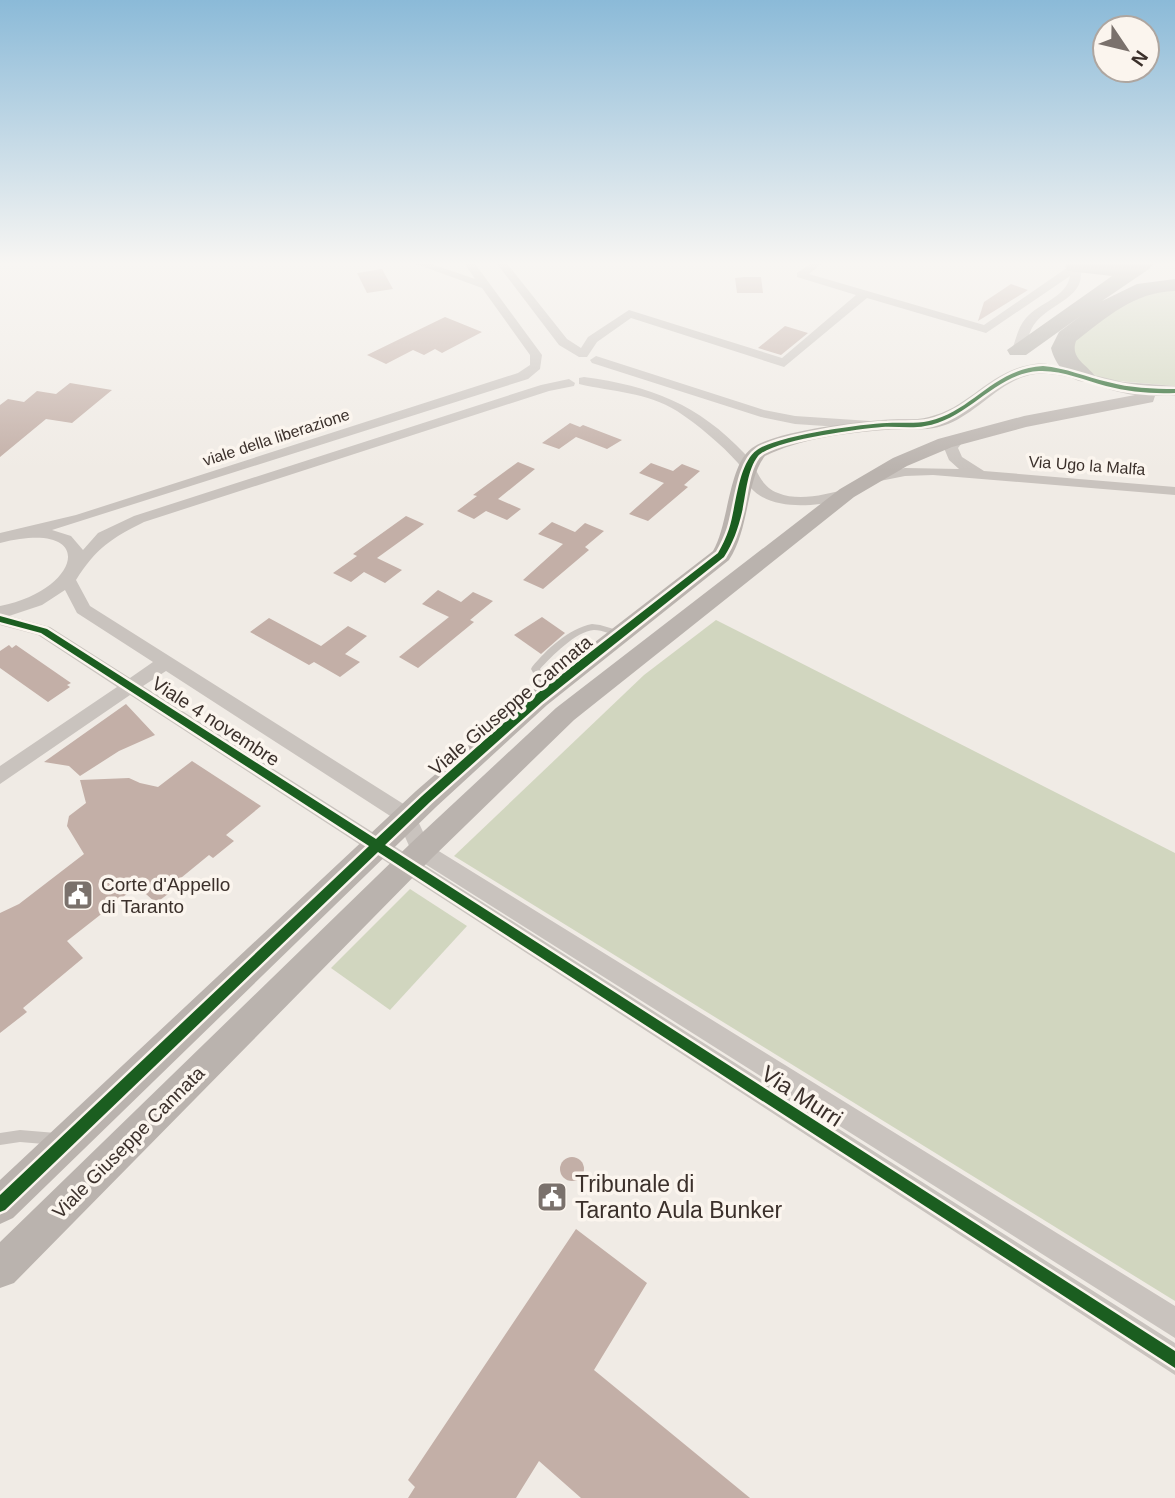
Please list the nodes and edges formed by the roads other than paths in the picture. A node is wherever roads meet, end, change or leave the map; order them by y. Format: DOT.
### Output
graph roads {
  1 [pos="519,331"];
  2 [pos="554,331"];
  3 [pos="605,331"];
  4 [pos="682,331"];
  5 [pos="821,331"];
  6 [pos="1025,331"];
  7 [pos="1046,331"];
  8 [pos="1076,331"];
  9 [pos="1018,350"];
  10 [pos="583,354"];
  11 [pos="596,360"];
  12 [pos="536,366"];
  13 [pos="1083,376"];
  14 [pos="584,381"];
  15 [pos="569,383"];
  16 [pos="1175,393"];
  17 [pos="1070,412"];
  18 [pos="882,425"];
  19 [pos="958,439"];
  20 [pos="748,466"];
  21 [pos="996,475"];
  22 [pos="858,486"];
  23 [pos="1175,491"];
  24 [pos="8,535"];
  25 [pos="72,573"];
  26 [pos="0,611"];
  27 [pos="0,619"];
  28 [pos="625,643"];
  29 [pos="166,662"];
  30 [pos="130,686"];
  31 [pos="0,776"];
  32 [pos="406,816"];
  33 [pos="377,847"];
  34 [pos="413,859"];
  35 [pos="0,1139"];
  36 [pos="67,1142"];
  37 [pos="0,1205"];
  38 [pos="0,1269"];
  39 [pos="1175,1323"];
  40 [pos="1175,1360"];
  1 -- 12 [label="street"];
  2 -- 10 [label="street"];
  3 -- 10 [label="street"];
  4 -- 5 [label="street"];
  6 -- 9 [label="street"];
  7 -- 9 [label="highway"];
  8 -- 13 [label="highway"];
  9 -- 18 [label="street"];
  10 -- 11 [label="street"];
  10 -- 12 [label="street, viale della liberazione"];
  11 -- 14 [label="street"];
  11 -- 18 [label="street"];
  12 -- 15 [label="street"];
  12 -- 24 [label="street, viale della liberazione"];
  13 -- 16 [label="street"];
  13 -- 17 [label="street"];
  13 -- 18 [label="street"];
  14 -- 15 [label="street, viale della liberazione"];
  14 -- 20 [label="street, viale della liberazione"];
  15 -- 25 [label="street, viale della liberazione"];
  16 -- 17 [label="street, Viale Giuseppe Cannata"];
  17 -- 19 [label="street, Viale Giuseppe Cannata"];
  18 -- 20 [label="street"];
  19 -- 21 [label="street, Via Ugo la Malfa"];
  19 -- 22 [label="street, Viale Giuseppe Cannata"];
  20 -- 22 [label="street, Via Ugo la Malfa"];
  20 -- 28 [label="street, Viale Giuseppe Cannata"];
  21 -- 22 [label="street, Via Ugo la Malfa"];
  21 -- 23 [label="street, Via Ugo la Malfa"];
  22 -- 28 [label="street, Viale Giuseppe Cannata"];
  24 -- 25 [label="street, Viale 4 novembre"];
  25 -- 26 [label="street, viale della liberazione"];
  25 -- 29 [label="street, Viale 4 novembre"];
  27 -- 30 [label="street, Viale 4 novembre"];
  28 -- 32 [label="street, Viale Giuseppe Cannata"];
  28 -- 34 [label="street, Viale Giuseppe Cannata"];
  29 -- 30 [label="street"];
  29 -- 32 [label="street, Viale 4 novembre"];
  30 -- 31 [label="street"];
  30 -- 33 [label="street, Viale 4 novembre"];
  32 -- 33 [label="street, Viale Giuseppe Cannata"];
  32 -- 34 [label="street"];
  33 -- 34 [label="street, Viale 4 novembre"];
  33 -- 36 [label="street, Viale Giuseppe Cannata"];
  34 -- 38 [label="street, Viale Giuseppe Cannata"];
  34 -- 39 [label="street, Via Murri"];
  34 -- 40 [label="street, Via Murri"];
  35 -- 36 [label="lane"];
  36 -- 37 [label="street, Viale Giuseppe Cannata"];
}
